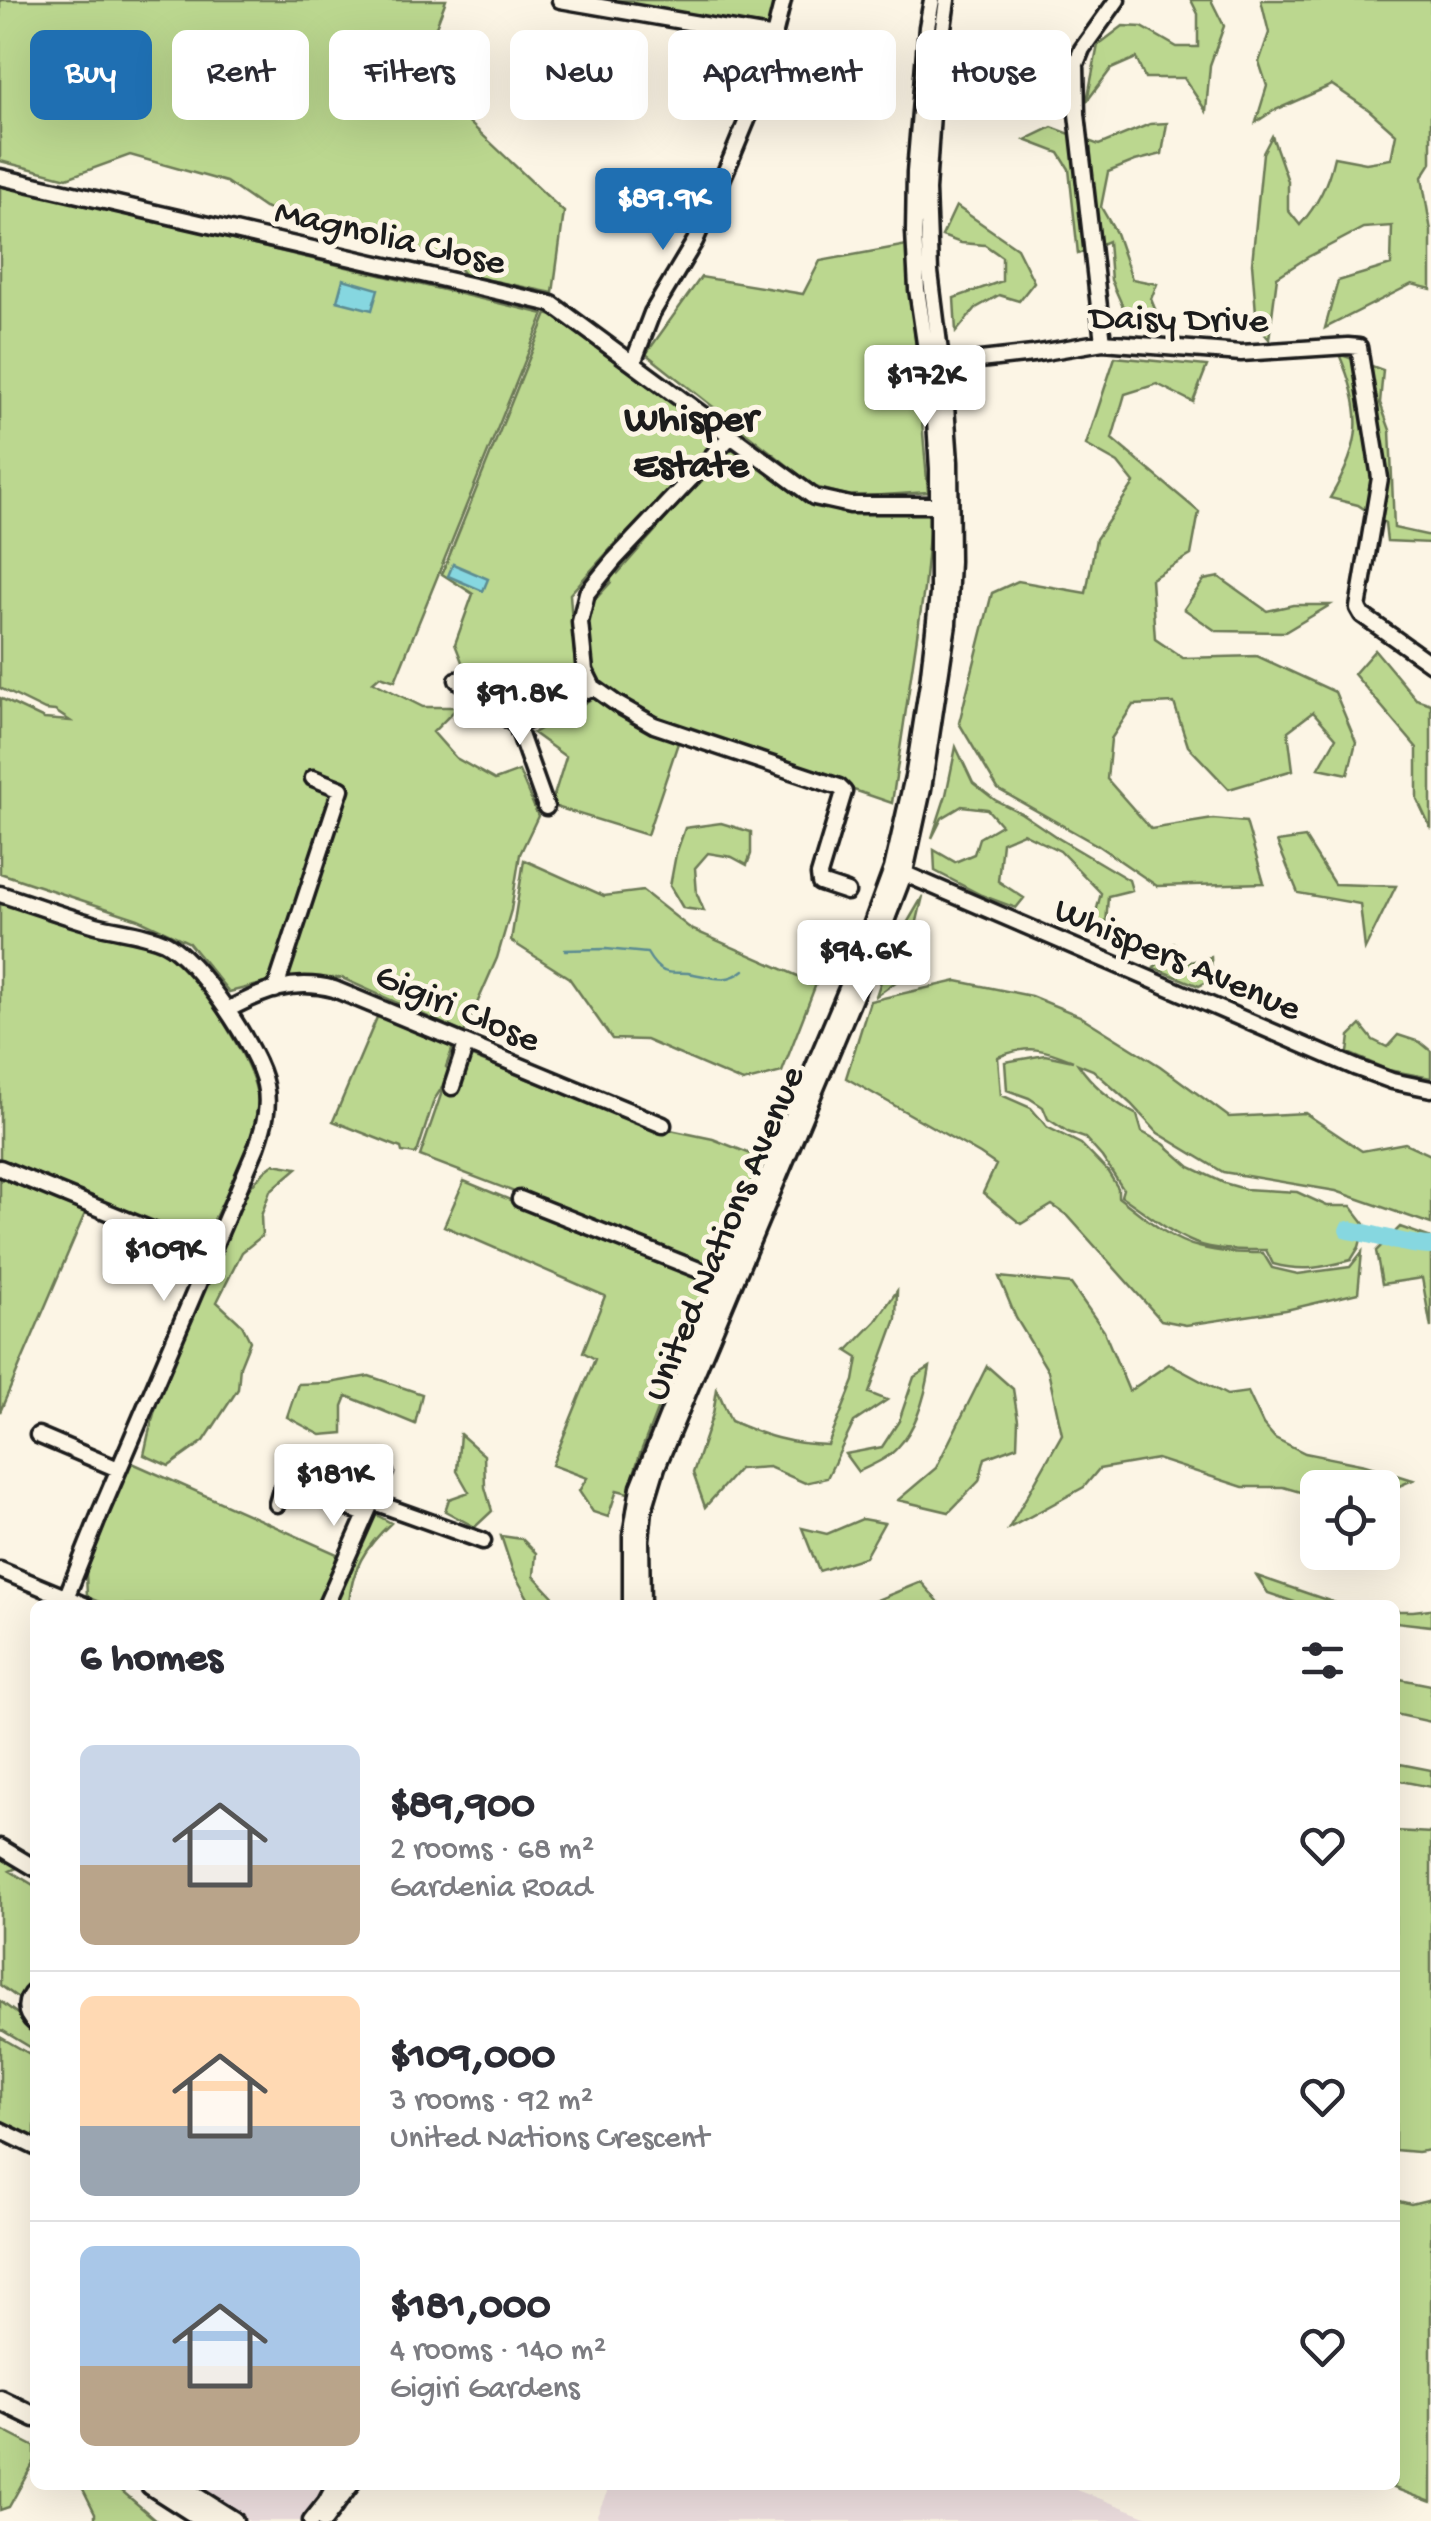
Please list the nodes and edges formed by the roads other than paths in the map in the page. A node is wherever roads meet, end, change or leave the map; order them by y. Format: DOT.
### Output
graph roads {
  1 [pos="560,0"];
  2 [pos="783,0"];
  3 [pos="932,0"];
  4 [pos="947,0"];
  5 [pos="1117,0"];
  6 [pos="734,30"];
  7 [pos="777,30"];
  8 [pos="747,120"];
  9 [pos="0,177"];
  10 [pos="1103,342"];
  11 [pos="633,363"];
  12 [pos="937,369"];
  13 [pos="731,436"];
  14 [pos="944,504"];
  15 [pos="1431,664"];
  16 [pos="456,680"];
  17 [pos="593,687"];
  18 [pos="518,726"];
  19 [pos="313,778"];
  20 [pos="546,807"];
  21 [pos="898,871"];
  22 [pos="847,892"];
  23 [pos="0,894"];
  24 [pos="275,990"];
  25 [pos="227,1010"];
  26 [pos="466,1044"];
  27 [pos="452,1087"];
  28 [pos="1431,1089"];
  29 [pos="663,1125"];
  30 [pos="0,1168"];
  31 [pos="765,1197"];
  32 [pos="520,1199"];
  33 [pos="210,1254"];
  34 [pos="724,1280"];
  35 [pos="38,1436"];
  36 [pos="118,1470"];
  37 [pos="385,1472"];
  38 [pos="276,1504"];
  39 [pos="368,1507"];
  40 [pos="483,1541"];
  41 [pos="0,1570"];
  42 [pos="66,1598"];
  43 [pos="71,1600"];
  44 [pos="328,1600"];
  45 [pos="631,1600"];
  46 [pos="642,1600"];
  47 [pos="0,1846"];
  48 [pos="30,1865"];
  49 [pos="0,2130"];
  50 [pos="30,2145"];
  51 [pos="0,2400"];
  52 [pos="30,2415"];
  53 [pos="159,2490"];
  54 [pos="184,2490"];
  55 [pos="332,2490"];
  56 [pos="346,2490"];
  57 [pos="207,2521"];
  58 [pos="232,2521"];
  59 [pos="311,2521"];
  60 [pos="324,2521"];
  1 -- 6 [label="street"];
  2 -- 7 [label="street"];
  3 -- 12 [label="street, United Nations Avenue"];
  4 -- 12 [label="street, United Nations Avenue"];
  5 -- 10 [label="street"];
  8 -- 11 [label="street"];
  9 -- 11 [label="street, Magnolia Close"];
  10 -- 12 [label="street, Daisy Drive"];
  10 -- 15 [label="street, Daisy Drive"];
  11 -- 13 [label="street, Magnolia Close"];
  12 -- 14 [label="street, United Nations Avenue"];
  13 -- 14 [label="street, Magnolia Close"];
  13 -- 17 [label="street"];
  14 -- 21 [label="street, United Nations Avenue"];
  16 -- 18 [label="street"];
  17 -- 18 [label="street"];
  17 -- 22 [label="street"];
  18 -- 20 [label="street"];
  19 -- 24 [label="street"];
  21 -- 28 [label="street, Whispers Avenue"];
  21 -- 31 [label="street, United Nations Avenue"];
  23 -- 25 [label="street"];
  24 -- 25 [label="street, Gigiri Close"];
  24 -- 26 [label="street, Gigiri Close"];
  25 -- 33 [label="street"];
  26 -- 27 [label="street"];
  26 -- 29 [label="street, Gigiri Close"];
  30 -- 33 [label="street"];
  31 -- 34 [label="street, United Nations Avenue"];
  31 -- 46 [label="street, United Nations Avenue"];
  32 -- 34 [label="street"];
  33 -- 36 [label="street"];
  34 -- 45 [label="street, United Nations Avenue"];
  35 -- 36 [label="street"];
  36 -- 42 [label="street"];
  37 -- 39 [label="street"];
  38 -- 39 [label="street"];
  39 -- 40 [label="street"];
  39 -- 44 [label="street"];
  41 -- 42 [label="street"];
  42 -- 43 [label="street"];
  47 -- 48 [label="street"];
  49 -- 50 [label="street"];
  51 -- 52 [label="main road"];
  53 -- 57 [label="main road"];
  54 -- 58 [label="main road"];
  55 -- 59 [label="street"];
  56 -- 60 [label="street"];
}
